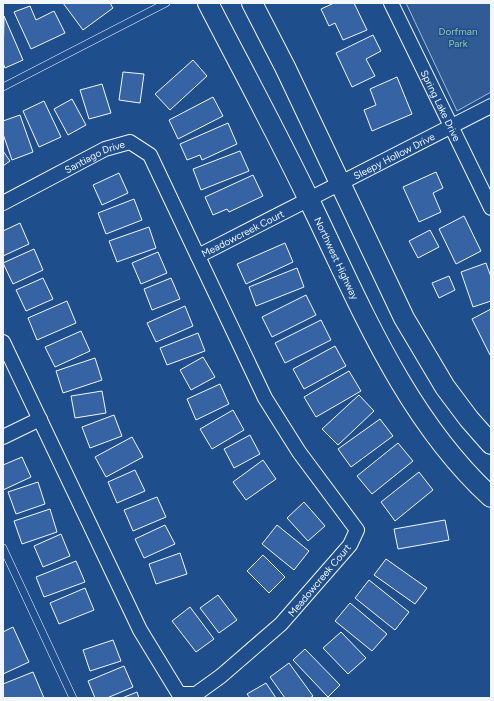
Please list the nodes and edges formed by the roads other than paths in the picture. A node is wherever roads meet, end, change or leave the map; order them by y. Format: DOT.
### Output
graph roads {
  1 [pos="166,3"];
  2 [pos="208,3"];
  3 [pos="252,3"];
  4 [pos="391,3"];
  5 [pos="3,87"];
  6 [pos="491,106"];
  7 [pos="452,126"];
  8 [pos="339,182"];
  9 [pos="308,199"];
  10 [pos="3,203"];
  11 [pos="491,208"];
  12 [pos="198,256"];
  13 [pos="3,342"];
  14 [pos="40,419"];
  15 [pos="3,437"];
  16 [pos="491,444"];
  17 [pos="491,497"];
  18 [pos="3,548"];
  19 [pos="73,698"];
  1 -- 5 [label="lane"];
  2 -- 9 [label="main road, Northwest Highway"];
  3 -- 8 [label="main road"];
  4 -- 7 [label="street, Spring Lake Drive"];
  6 -- 7 [label="street, Sleepy Hollow Drive"];
  7 -- 8 [label="street, Sleepy Hollow Drive"];
  7 -- 11 [label="street, Spring Lake Drive"];
  8 -- 9 [label="street, Meadowcreek Court"];
  8 -- 16 [label="main road"];
  9 -- 12 [label="street, Meadowcreek Court"];
  9 -- 17 [label="main road, Northwest Highway"];
  10 -- 12 [label="street, Santiago Drive"];
  12 -- 14 [label="street, Meadowcreek Court"];
  13 -- 14 [label="street"];
  14 -- 15 [label="street"];
  18 -- 19 [label="lane"];
}
